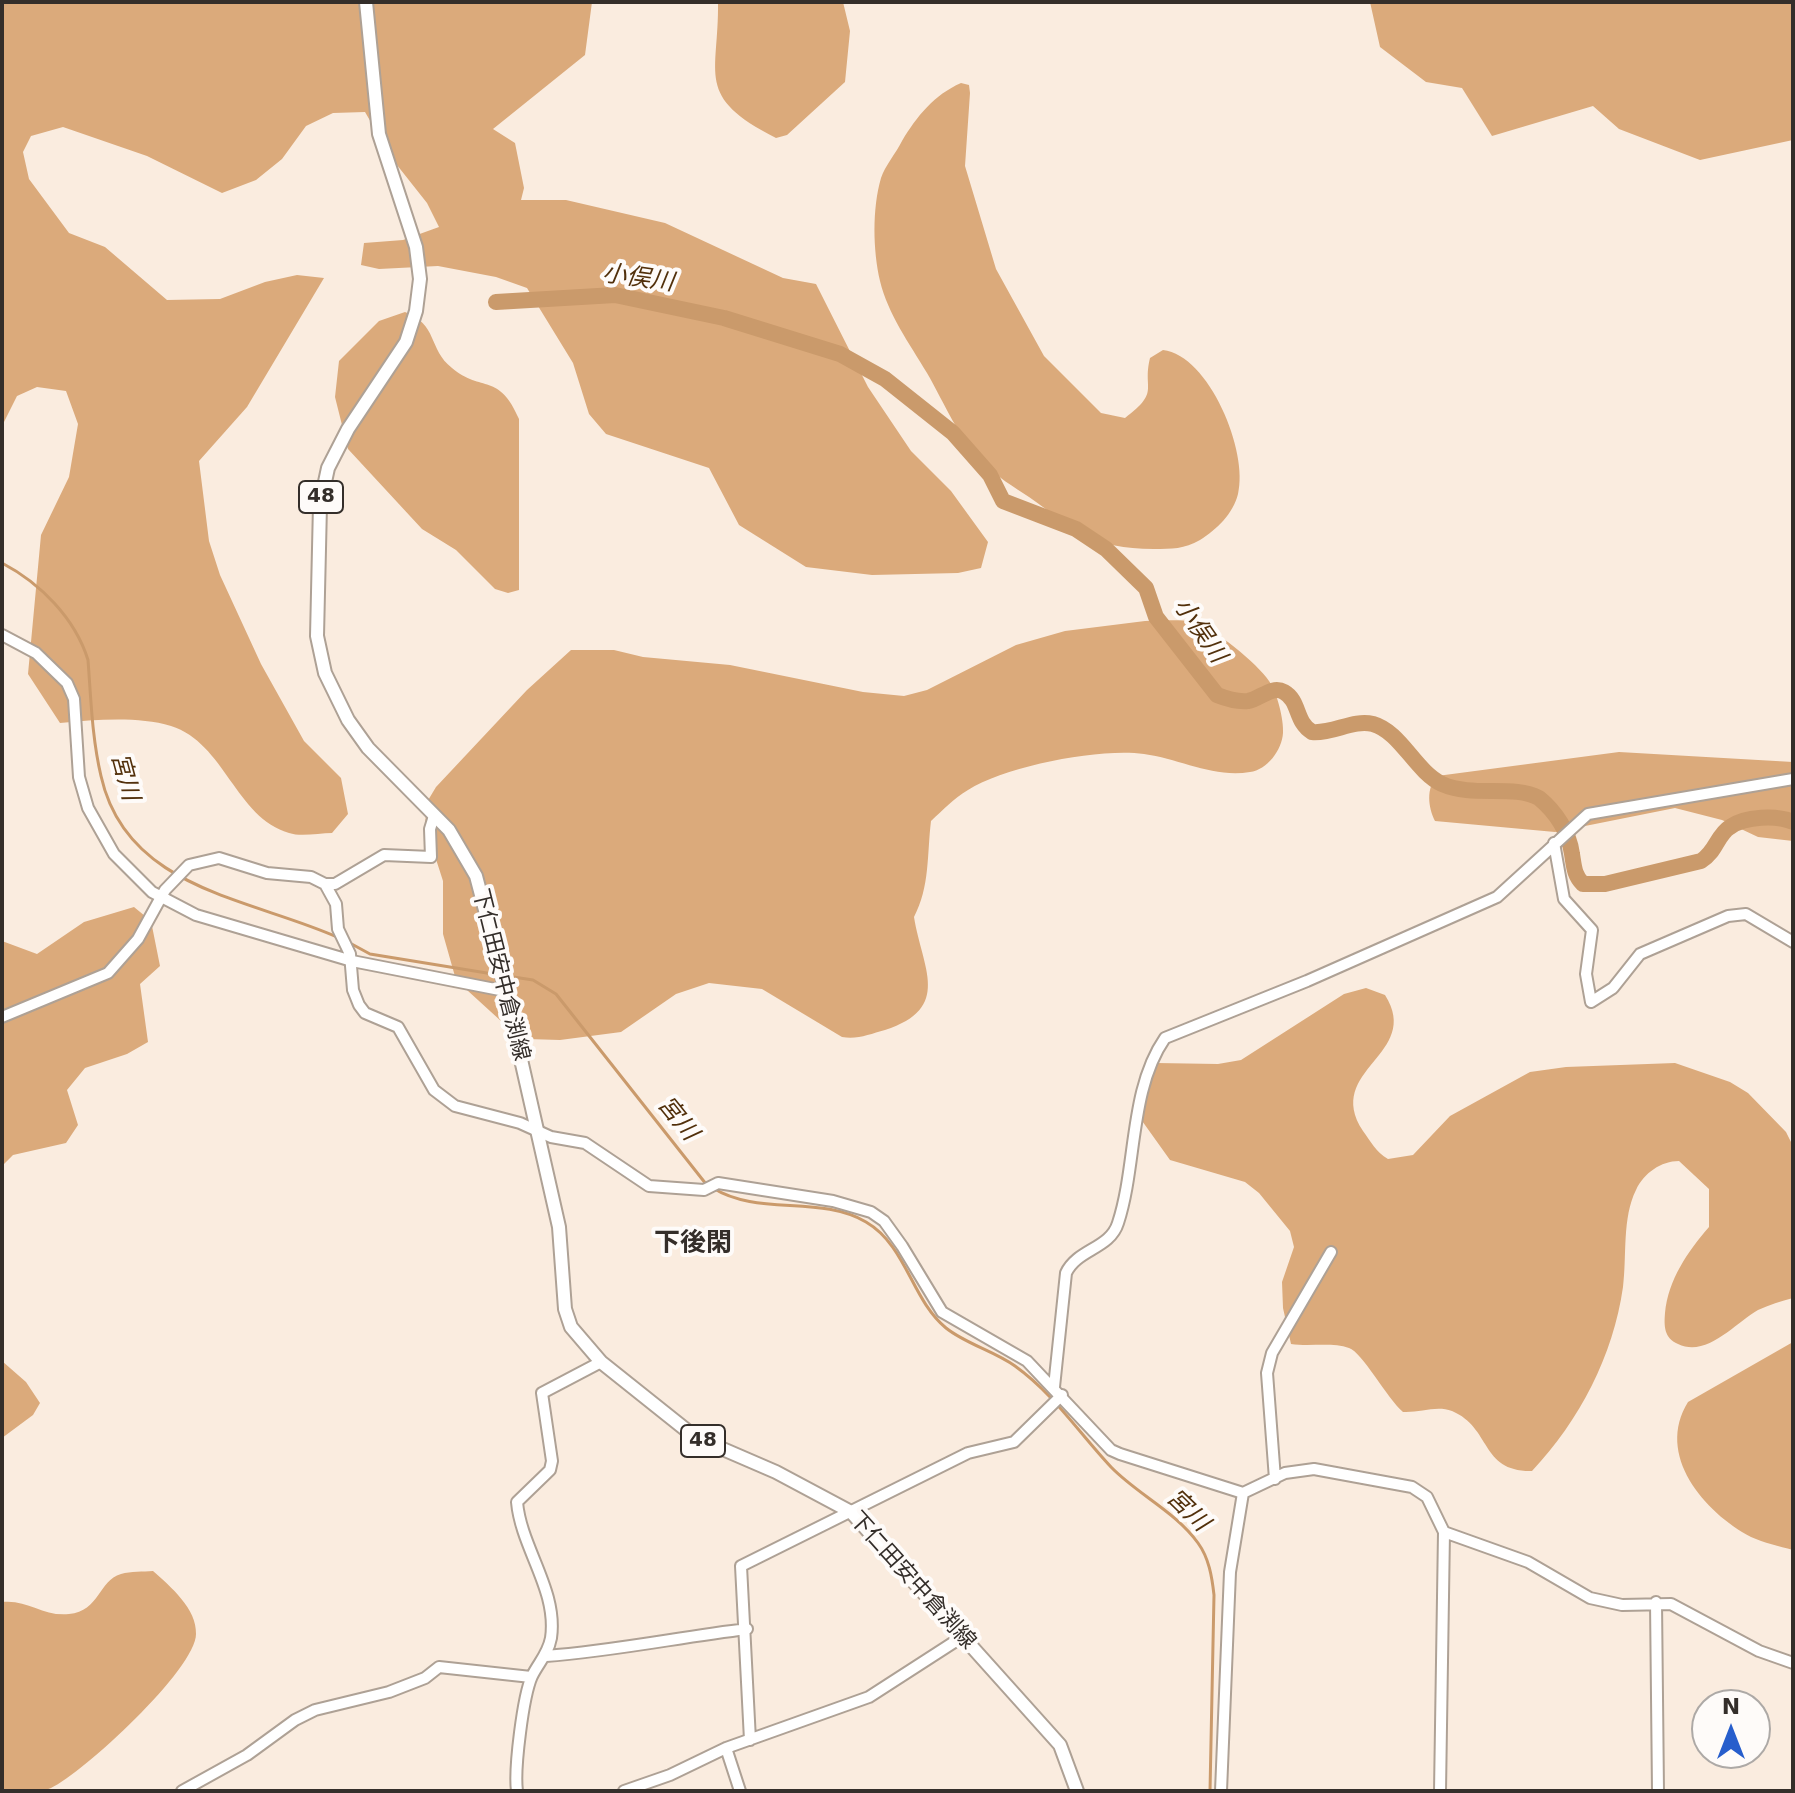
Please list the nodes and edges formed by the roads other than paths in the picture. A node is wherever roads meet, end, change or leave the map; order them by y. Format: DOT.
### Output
graph roads {
  1 [pos="366,2"];
  2 [pos="2,635"];
  3 [pos="1793,779"];
  4 [pos="434,816"];
  5 [pos="1554,843"];
  6 [pos="325,884"];
  7 [pos="163,894"];
  8 [pos="1793,942"];
  9 [pos="351,958"];
  10 [pos="504,987"];
  11 [pos="2,1017"];
  12 [pos="537,1131"];
  13 [pos="1331,1252"];
  14 [pos="601,1362"];
  15 [pos="1058,1391"];
  16 [pos="1275,1479"];
  17 [pos="1243,1493"];
  18 [pos="851,1512"];
  19 [pos="1444,1532"];
  20 [pos="1656,1602"];
  21 [pos="747,1629"];
  22 [pos="962,1637"];
  23 [pos="546,1656"];
  24 [pos="1793,1663"];
  25 [pos="531,1677"];
  26 [pos="750,1740"];
  27 [pos="726,1748"];
  28 [pos="182,1791"];
  29 [pos="517,1791"];
  30 [pos="624,1791"];
  31 [pos="740,1791"];
  32 [pos="1077,1791"];
  33 [pos="1221,1791"];
  34 [pos="1440,1791"];
  35 [pos="1658,1791"];
  1 -- 4 [label="main road, 下仁田安中倉渕線 / 48"];
  2 -- 7 [label="street"];
  3 -- 5 [label="street"];
  4 -- 6 [label="street"];
  4 -- 10 [label="main road, 下仁田安中倉渕線 / 48"];
  5 -- 8 [label="street"];
  5 -- 15 [label="street"];
  6 -- 7 [label="street"];
  6 -- 9 [label="street"];
  7 -- 9 [label="street"];
  7 -- 11 [label="street"];
  9 -- 10 [label="street"];
  9 -- 12 [label="street"];
  10 -- 12 [label="main road, 下仁田安中倉渕線 / 48"];
  12 -- 14 [label="main road, 下仁田安中倉渕線 / 48"];
  12 -- 15 [label="street"];
  13 -- 16 [label="street"];
  14 -- 18 [label="main road, 下仁田安中倉渕線 / 48"];
  14 -- 23 [label="street"];
  15 -- 17 [label="street"];
  15 -- 18 [label="street"];
  16 -- 17 [label="street"];
  16 -- 19 [label="street"];
  17 -- 33 [label="street"];
  18 -- 21 [label="street"];
  18 -- 22 [label="main road, 下仁田安中倉渕線 / 48"];
  19 -- 20 [label="street"];
  19 -- 34 [label="street"];
  20 -- 24 [label="street"];
  20 -- 35 [label="street"];
  21 -- 23 [label="street"];
  21 -- 26 [label="street"];
  22 -- 26 [label="street"];
  22 -- 32 [label="main road, 下仁田安中倉渕線 / 48"];
  23 -- 25 [label="street"];
  25 -- 28 [label="street"];
  25 -- 29 [label="street"];
  26 -- 27 [label="street"];
  27 -- 30 [label="street"];
  27 -- 31 [label="street"];
}
